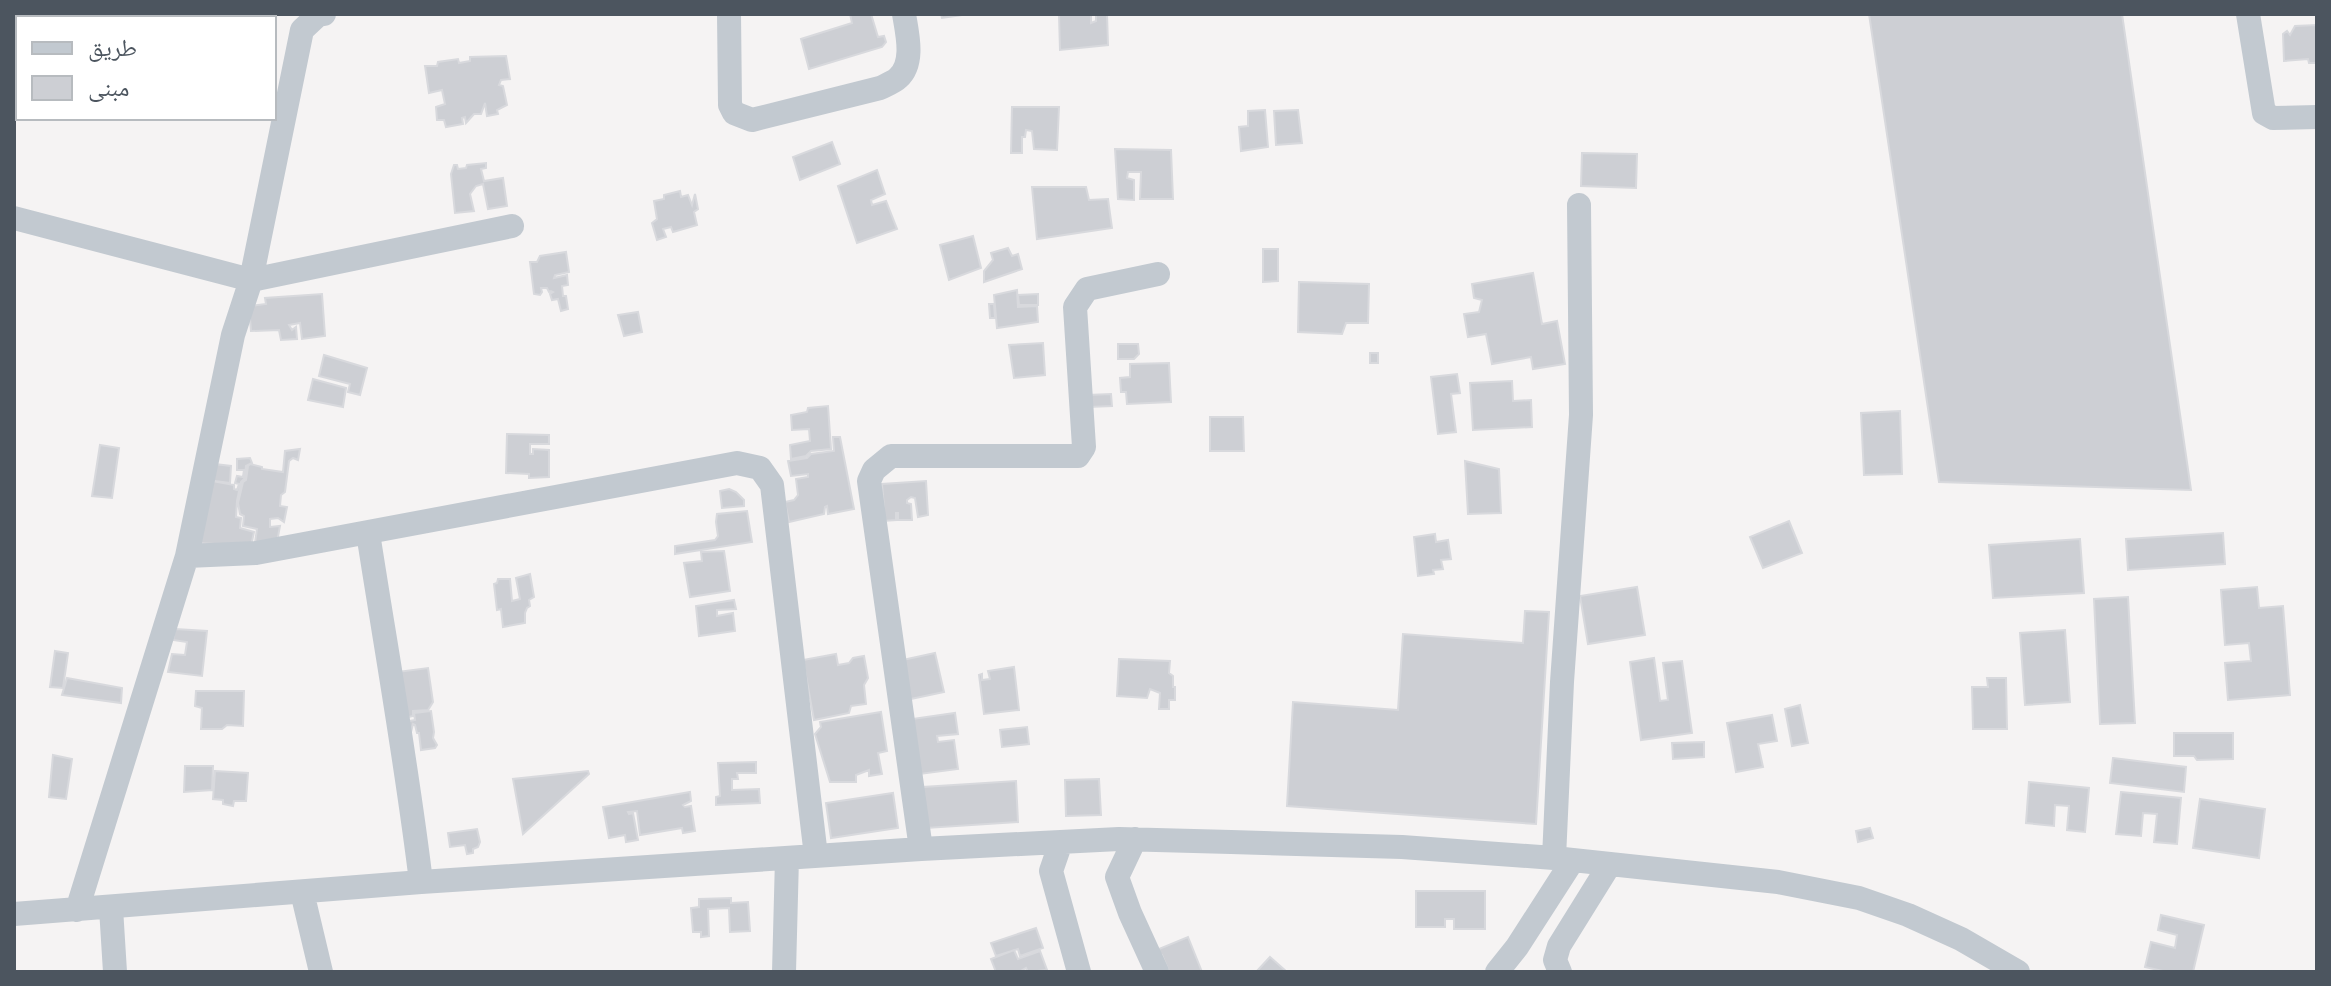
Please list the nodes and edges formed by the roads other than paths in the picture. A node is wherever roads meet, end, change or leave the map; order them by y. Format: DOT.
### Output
graph roads {
  1 [pos="324,14"];
  2 [pos="729,14"];
  3 [pos="904,14"];
  4 [pos="2248,14"];
  5 [pos="2317,117"];
  6 [pos="1579,205"];
  7 [pos="14,218"];
  8 [pos="512,226"];
  9 [pos="1158,274"];
  10 [pos="251,280"];
  11 [pos="368,533"];
  12 [pos="187,556"];
  13 [pos="1135,839"];
  14 [pos="1061,842"];
  15 [pos="921,849"];
  16 [pos="816,856"];
  17 [pos="787,858"];
  18 [pos="1563,859"];
  19 [pos="1610,864"];
  20 [pos="421,882"];
  21 [pos="302,892"];
  22 [pos="111,908"];
  23 [pos="77,910"];
  24 [pos="14,914"];
  25 [pos="115,972"];
  26 [pos="321,972"];
  27 [pos="784,972"];
  28 [pos="1079,972"];
  29 [pos="1157,972"];
  30 [pos="1497,972"];
  31 [pos="1560,972"];
  32 [pos="2018,972"];
  1 -- 10 [label="street"];
  2 -- 3 [label="street"];
  4 -- 5 [label="street"];
  6 -- 18 [label="street"];
  7 -- 10 [label="street"];
  8 -- 10 [label="street"];
  9 -- 15 [label="street"];
  10 -- 12 [label="street"];
  11 -- 12 [label="street"];
  11 -- 16 [label="street"];
  11 -- 20 [label="street"];
  12 -- 23 [label="street"];
  13 -- 14 [label="street"];
  13 -- 18 [label="street"];
  13 -- 29 [label="street"];
  14 -- 15 [label="street"];
  14 -- 28 [label="street"];
  15 -- 16 [label="street"];
  16 -- 17 [label="street"];
  17 -- 20 [label="street"];
  17 -- 27 [label="street"];
  18 -- 19 [label="street"];
  18 -- 30 [label="street"];
  19 -- 31 [label="street"];
  19 -- 32 [label="street"];
  20 -- 21 [label="street"];
  21 -- 22 [label="street"];
  21 -- 26 [label="street"];
  22 -- 23 [label="street"];
  22 -- 25 [label="street"];
  23 -- 24 [label="street"];
}
